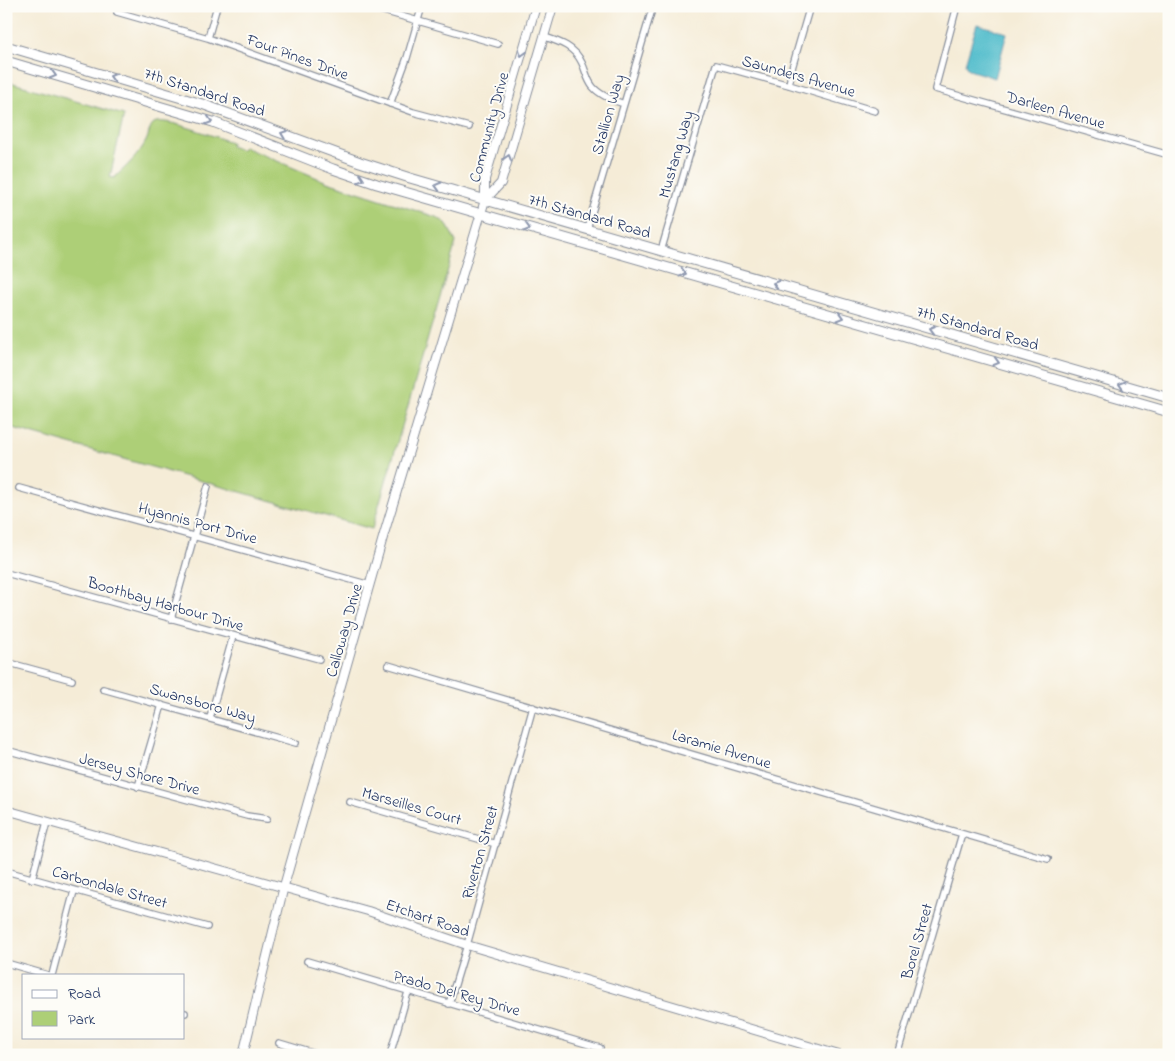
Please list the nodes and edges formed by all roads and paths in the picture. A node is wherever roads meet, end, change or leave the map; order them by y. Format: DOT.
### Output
graph roads {
  1 [pos="217,6"];
  2 [pos="366,6"];
  3 [pos="422,6"];
  4 [pos="536,6"];
  5 [pos="553,6"];
  6 [pos="653,6"];
  7 [pos="810,6"];
  8 [pos="957,6"];
  9 [pos="117,12"];
  10 [pos="418,22"];
  11 [pos="544,37"];
  12 [pos="208,38"];
  13 [pos="498,44"];
  14 [pos="6,46"];
  15 [pos="6,61"];
  16 [pos="716,65"];
  17 [pos="789,85"];
  18 [pos="390,104"];
  19 [pos="624,104"];
  20 [pos="875,111"];
  21 [pos="469,128"];
  22 [pos="1169,155"];
  23 [pos="485,200"];
  24 [pos="480,215"];
  25 [pos="587,229"];
  26 [pos="662,251"];
  27 [pos="1169,398"];
  28 [pos="1169,412"];
  29 [pos="208,486"];
  30 [pos="19,488"];
  31 [pos="195,536"];
  32 [pos="6,573"];
  33 [pos="370,585"];
  34 [pos="171,618"];
  35 [pos="233,636"];
  36 [pos="319,659"];
  37 [pos="6,662"];
  38 [pos="388,665"];
  39 [pos="72,680"];
  40 [pos="103,689"];
  41 [pos="162,705"];
  42 [pos="533,707"];
  43 [pos="210,718"];
  44 [pos="296,743"];
  45 [pos="8,751"];
  46 [pos="6,765"];
  47 [pos="138,787"];
  48 [pos="350,802"];
  49 [pos="6,810"];
  50 [pos="267,820"];
  51 [pos="47,822"];
  52 [pos="962,834"];
  53 [pos="496,844"];
  54 [pos="1048,859"];
  55 [pos="6,871"];
  56 [pos="32,879"];
  57 [pos="284,886"];
  58 [pos="74,891"];
  59 [pos="207,928"];
  60 [pos="467,945"];
  61 [pos="307,961"];
  62 [pos="6,963"];
  63 [pos="46,974"];
  64 [pos="50,974"];
  65 [pos="408,992"];
  66 [pos="449,1004"];
  67 [pos="279,1043"];
  68 [pos="600,1048"];
  69 [pos="242,1055"];
  70 [pos="319,1055"];
  71 [pos="390,1055"];
  72 [pos="840,1055"];
  73 [pos="897,1055"];
  1 -- 12 [label="street"];
  2 -- 10 [label="street"];
  3 -- 10 [label="street"];
  4 -- 23 [label="street, Community Drive, one-way"];
  5 -- 11 [label="street, Community Drive"];
  6 -- 19 [label="street, Stallion Way"];
  7 -- 17 [label="street"];
  8 -- 22 [label="street, Darleen Avenue"];
  9 -- 12 [label="street, Four Pines Drive"];
  10 -- 13 [label="street"];
  10 -- 18 [label="street"];
  11 -- 19 [label="street"];
  23 -- 11 [label="street, Community Drive, one-way"];
  12 -- 18 [label="street, Four Pines Drive"];
  23 -- 14 [label="main road, 7th Standard Road, one-way"];
  15 -- 24 [label="main road, 7th Standard Road, one-way"];
  16 -- 17 [label="street, Saunders Avenue"];
  16 -- 26 [label="street, Mustang Way"];
  17 -- 20 [label="street, Saunders Avenue"];
  18 -- 21 [label="street, Four Pines Drive"];
  19 -- 25 [label="street, Stallion Way"];
  23 -- 24 [label="street, Calloway Drive"];
  23 -- 25 [label="main road, 7th Standard Road"];
  24 -- 28 [label="main road, 7th Standard Road, one-way"];
  24 -- 33 [label="street, Calloway Drive"];
  25 -- 26 [label="main road, 7th Standard Road"];
  27 -- 26 [label="main road, 7th Standard Road, one-way"];
  29 -- 31 [label="street"];
  30 -- 31 [label="street, Hyannis Port Drive"];
  31 -- 33 [label="street, Hyannis Port Drive"];
  31 -- 34 [label="street"];
  32 -- 34 [label="street, Boothbay Harbour Drive"];
  33 -- 57 [label="street, Calloway Drive"];
  34 -- 35 [label="street, Boothbay Harbour Drive"];
  35 -- 36 [label="street, Boothbay Harbour Drive"];
  35 -- 43 [label="street"];
  37 -- 39 [label="street"];
  38 -- 42 [label="street, Laramie Avenue"];
  40 -- 41 [label="street, Swansboro Way"];
  41 -- 43 [label="street, Swansboro Way"];
  41 -- 47 [label="street"];
  42 -- 52 [label="street, Laramie Avenue"];
  42 -- 53 [label="street, Riverton Street"];
  43 -- 44 [label="street, Swansboro Way"];
  45 -- 46 [label="street"];
  45 -- 47 [label="street, Jersey Shore Drive"];
  47 -- 50 [label="street, Jersey Shore Drive"];
  48 -- 53 [label="street, Marseilles Court"];
  49 -- 51 [label="street, Etchart Road"];
  51 -- 56 [label="street"];
  51 -- 57 [label="street, Etchart Road"];
  52 -- 54 [label="street, Laramie Avenue"];
  52 -- 73 [label="street, Borel Street"];
  53 -- 60 [label="street, Riverton Street"];
  55 -- 56 [label="street, Carbondale Street"];
  56 -- 58 [label="street, Carbondale Street"];
  57 -- 60 [label="street, Etchart Road"];
  57 -- 69 [label="street, Calloway Drive"];
  58 -- 59 [label="street, Carbondale Street"];
  58 -- 64 [label="street"];
  60 -- 66 [label="street, Riverton Street"];
  60 -- 72 [label="street, Etchart Road"];
  61 -- 65 [label="street, Prado Del Rey Drive"];
  62 -- 63 [label="street"];
  65 -- 66 [label="street, Prado Del Rey Drive"];
  65 -- 71 [label="street"];
  66 -- 68 [label="street, Prado Del Rey Drive"];
  67 -- 70 [label="street"];
}
